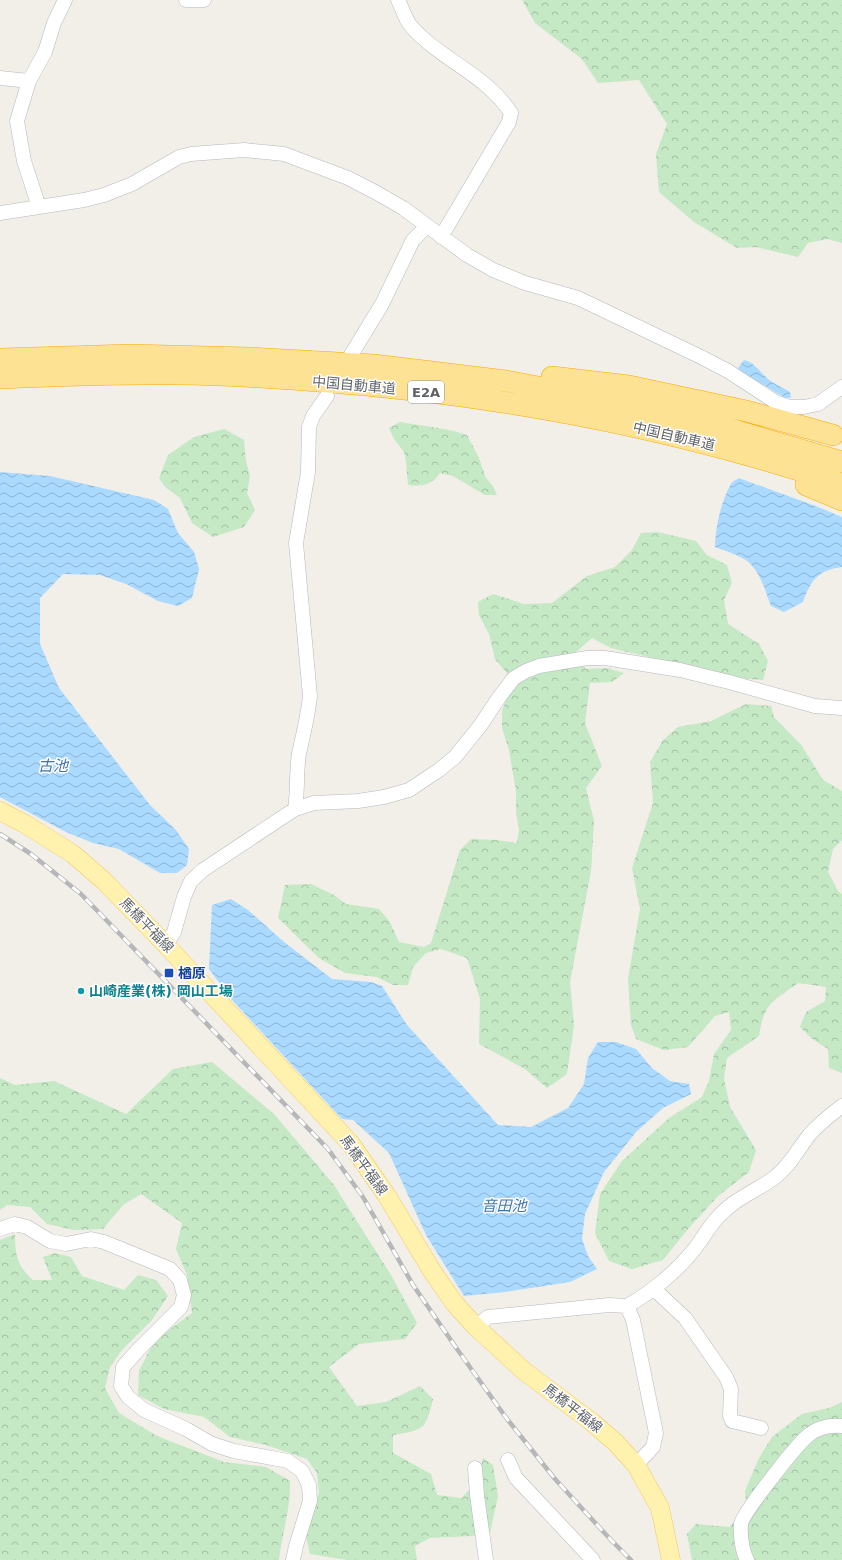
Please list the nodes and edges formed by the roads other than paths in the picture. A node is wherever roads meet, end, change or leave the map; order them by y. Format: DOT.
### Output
graph roads {
  1 [pos="65,0"];
  2 [pos="186,0"];
  3 [pos="204,0"];
  4 [pos="398,0"];
  5 [pos="0,78"];
  6 [pos="29,81"];
  7 [pos="39,207"];
  8 [pos="0,213"];
  9 [pos="426,226"];
  10 [pos="441,237"];
  11 [pos="351,354"];
  12 [pos="0,359"];
  13 [pos="374,365"];
  14 [pos="0,378"];
  15 [pos="842,387"];
  16 [pos="327,396"];
  17 [pos="582,415"];
  18 [pos="833,435"];
  19 [pos="842,462"];
  20 [pos="842,484"];
  21 [pos="842,500"];
  22 [pos="842,708"];
  23 [pos="295,809"];
  24 [pos="0,810"];
  25 [pos="166,945"];
  26 [pos="842,1106"];
  27 [pos="0,1229"];
  28 [pos="654,1289"];
  29 [pos="627,1306"];
  30 [pos="476,1327"];
  31 [pos="842,1426"];
  32 [pos="761,1428"];
  33 [pos="508,1460"];
  34 [pos="636,1465"];
  35 [pos="475,1468"];
  36 [pos="293,1560"];
  37 [pos="486,1560"];
  38 [pos="593,1560"];
  39 [pos="671,1560"];
  40 [pos="746,1560"];
  1 -- 6 [label="street"];
  2 -- 3 [label="street"];
  4 -- 10 [label="street"];
  5 -- 6 [label="street"];
  6 -- 7 [label="street"];
  7 -- 8 [label="street"];
  7 -- 9 [label="street"];
  9 -- 10 [label="street"];
  9 -- 11 [label="street"];
  10 -- 15 [label="street"];
  12 -- 13 [label="highway, 中国自動車道 / E2A"];
  13 -- 18 [label="highway"];
  13 -- 19 [label="highway, 中国自動車道 / E2A"];
  14 -- 17 [label="highway, 中国自動車道 / E2A"];
  16 -- 23 [label="street"];
  17 -- 20 [label="highway, 中国自動車道 / E2A"];
  17 -- 21 [label="highway"];
  22 -- 23 [label="street"];
  23 -- 25 [label="street"];
  24 -- 25 [label="main road, 馬橋平福線"];
  25 -- 30 [label="main road, 馬橋平福線"];
  26 -- 28 [label="street"];
  27 -- 36 [label="street"];
  28 -- 29 [label="street"];
  28 -- 32 [label="street"];
  29 -- 30 [label="street"];
  29 -- 34 [label="street"];
  30 -- 34 [label="main road, 馬橋平福線"];
  31 -- 40 [label="street"];
  33 -- 38 [label="street"];
  34 -- 39 [label="main road, 馬橋平福線"];
  35 -- 37 [label="street"];
}
